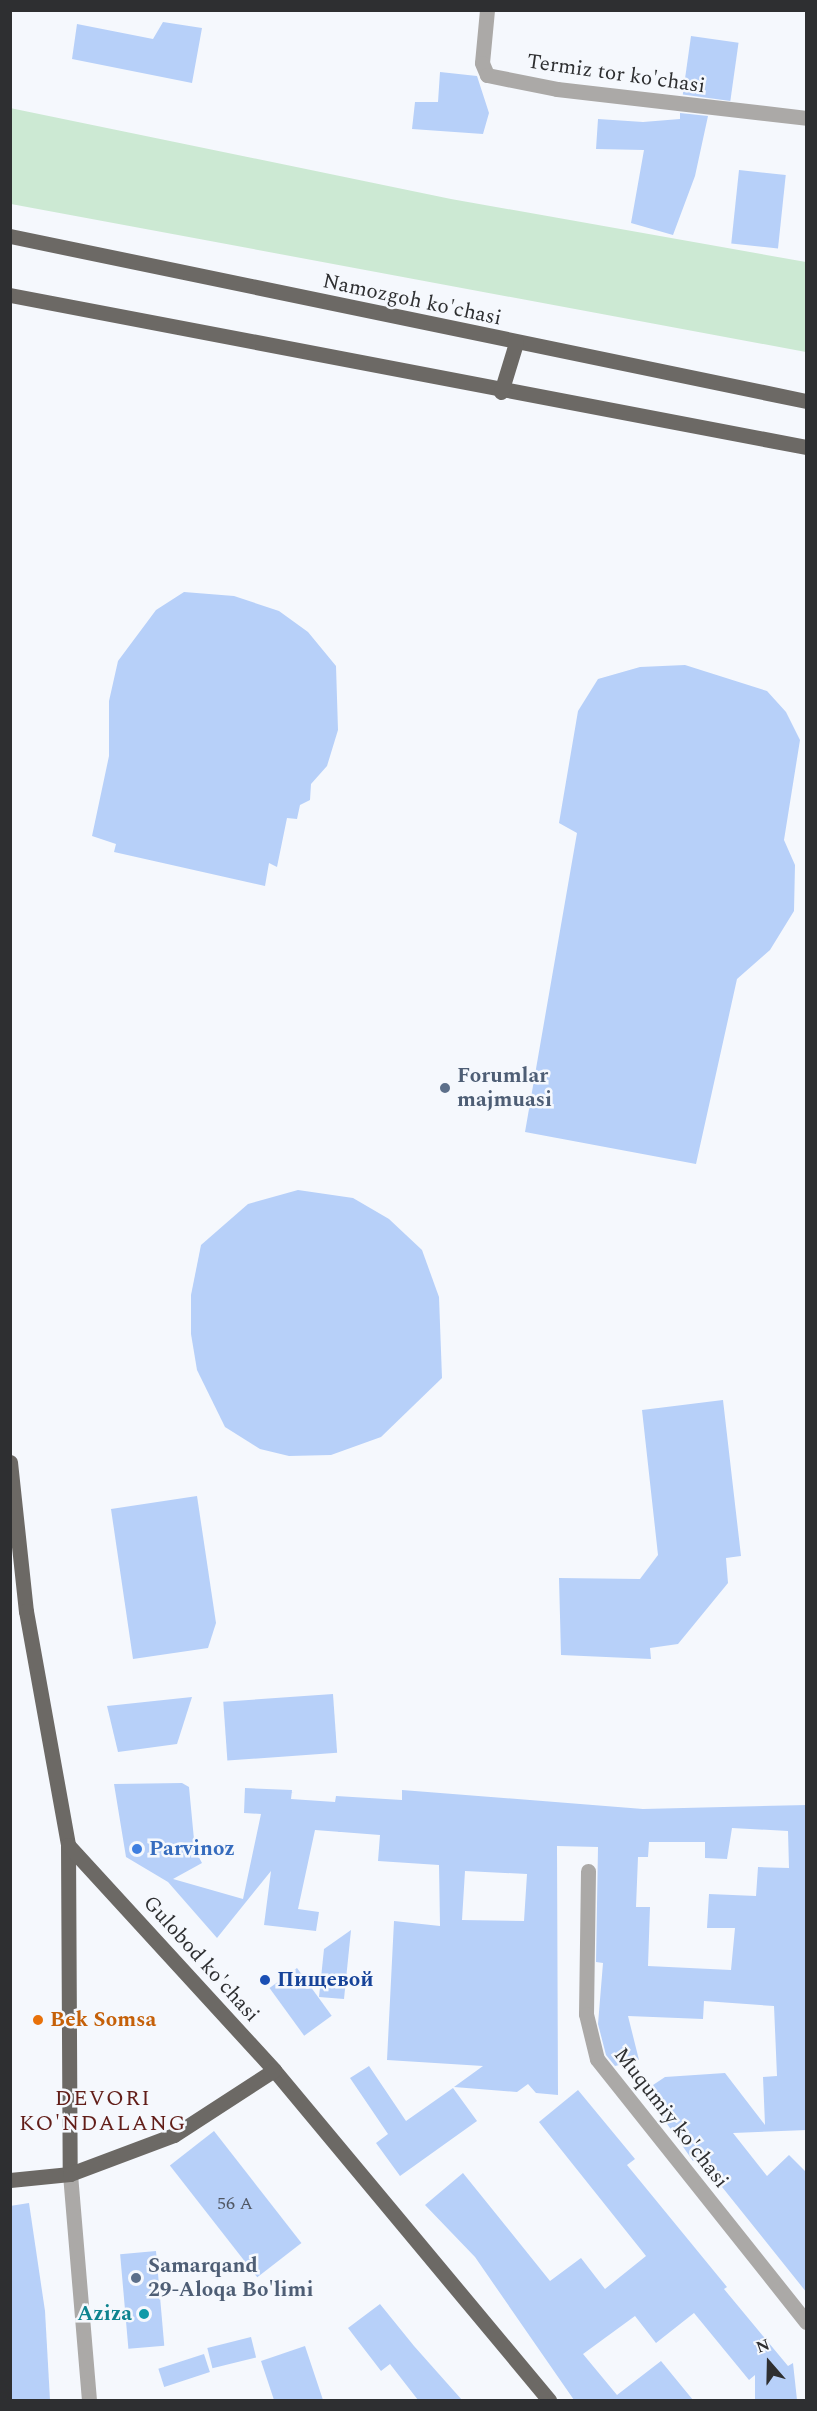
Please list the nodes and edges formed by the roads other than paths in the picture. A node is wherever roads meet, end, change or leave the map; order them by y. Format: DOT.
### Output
graph roads {
  1 [pos="487,10"];
  2 [pos="807,118"];
  3 [pos="10,236"];
  4 [pos="10,295"];
  5 [pos="516,343"];
  6 [pos="501,392"];
  7 [pos="807,401"];
  8 [pos="807,447"];
  9 [pos="10,1462"];
  10 [pos="68,1845"];
  11 [pos="588,1871"];
  12 [pos="274,2070"];
  13 [pos="70,2174"];
  14 [pos="10,2180"];
  15 [pos="807,2322"];
  16 [pos="89,2400"];
  17 [pos="549,2400"];
  1 -- 2 [label="street, Termiz tor ko'chasi"];
  3 -- 5 [label="main road, Namozgoh ko'chasi"];
  4 -- 6 [label="main road"];
  5 -- 6 [label="main road"];
  5 -- 7 [label="main road, Namozgoh ko'chasi"];
  6 -- 8 [label="main road"];
  9 -- 10 [label="main road"];
  10 -- 12 [label="main road, Gulobod ko'chasi"];
  10 -- 13 [label="main road"];
  11 -- 15 [label="street, Muqumiy ko'chasi"];
  12 -- 13 [label="main road"];
  12 -- 17 [label="main road, Gulobod ko'chasi"];
  13 -- 14 [label="main road"];
  13 -- 16 [label="street"];
}
